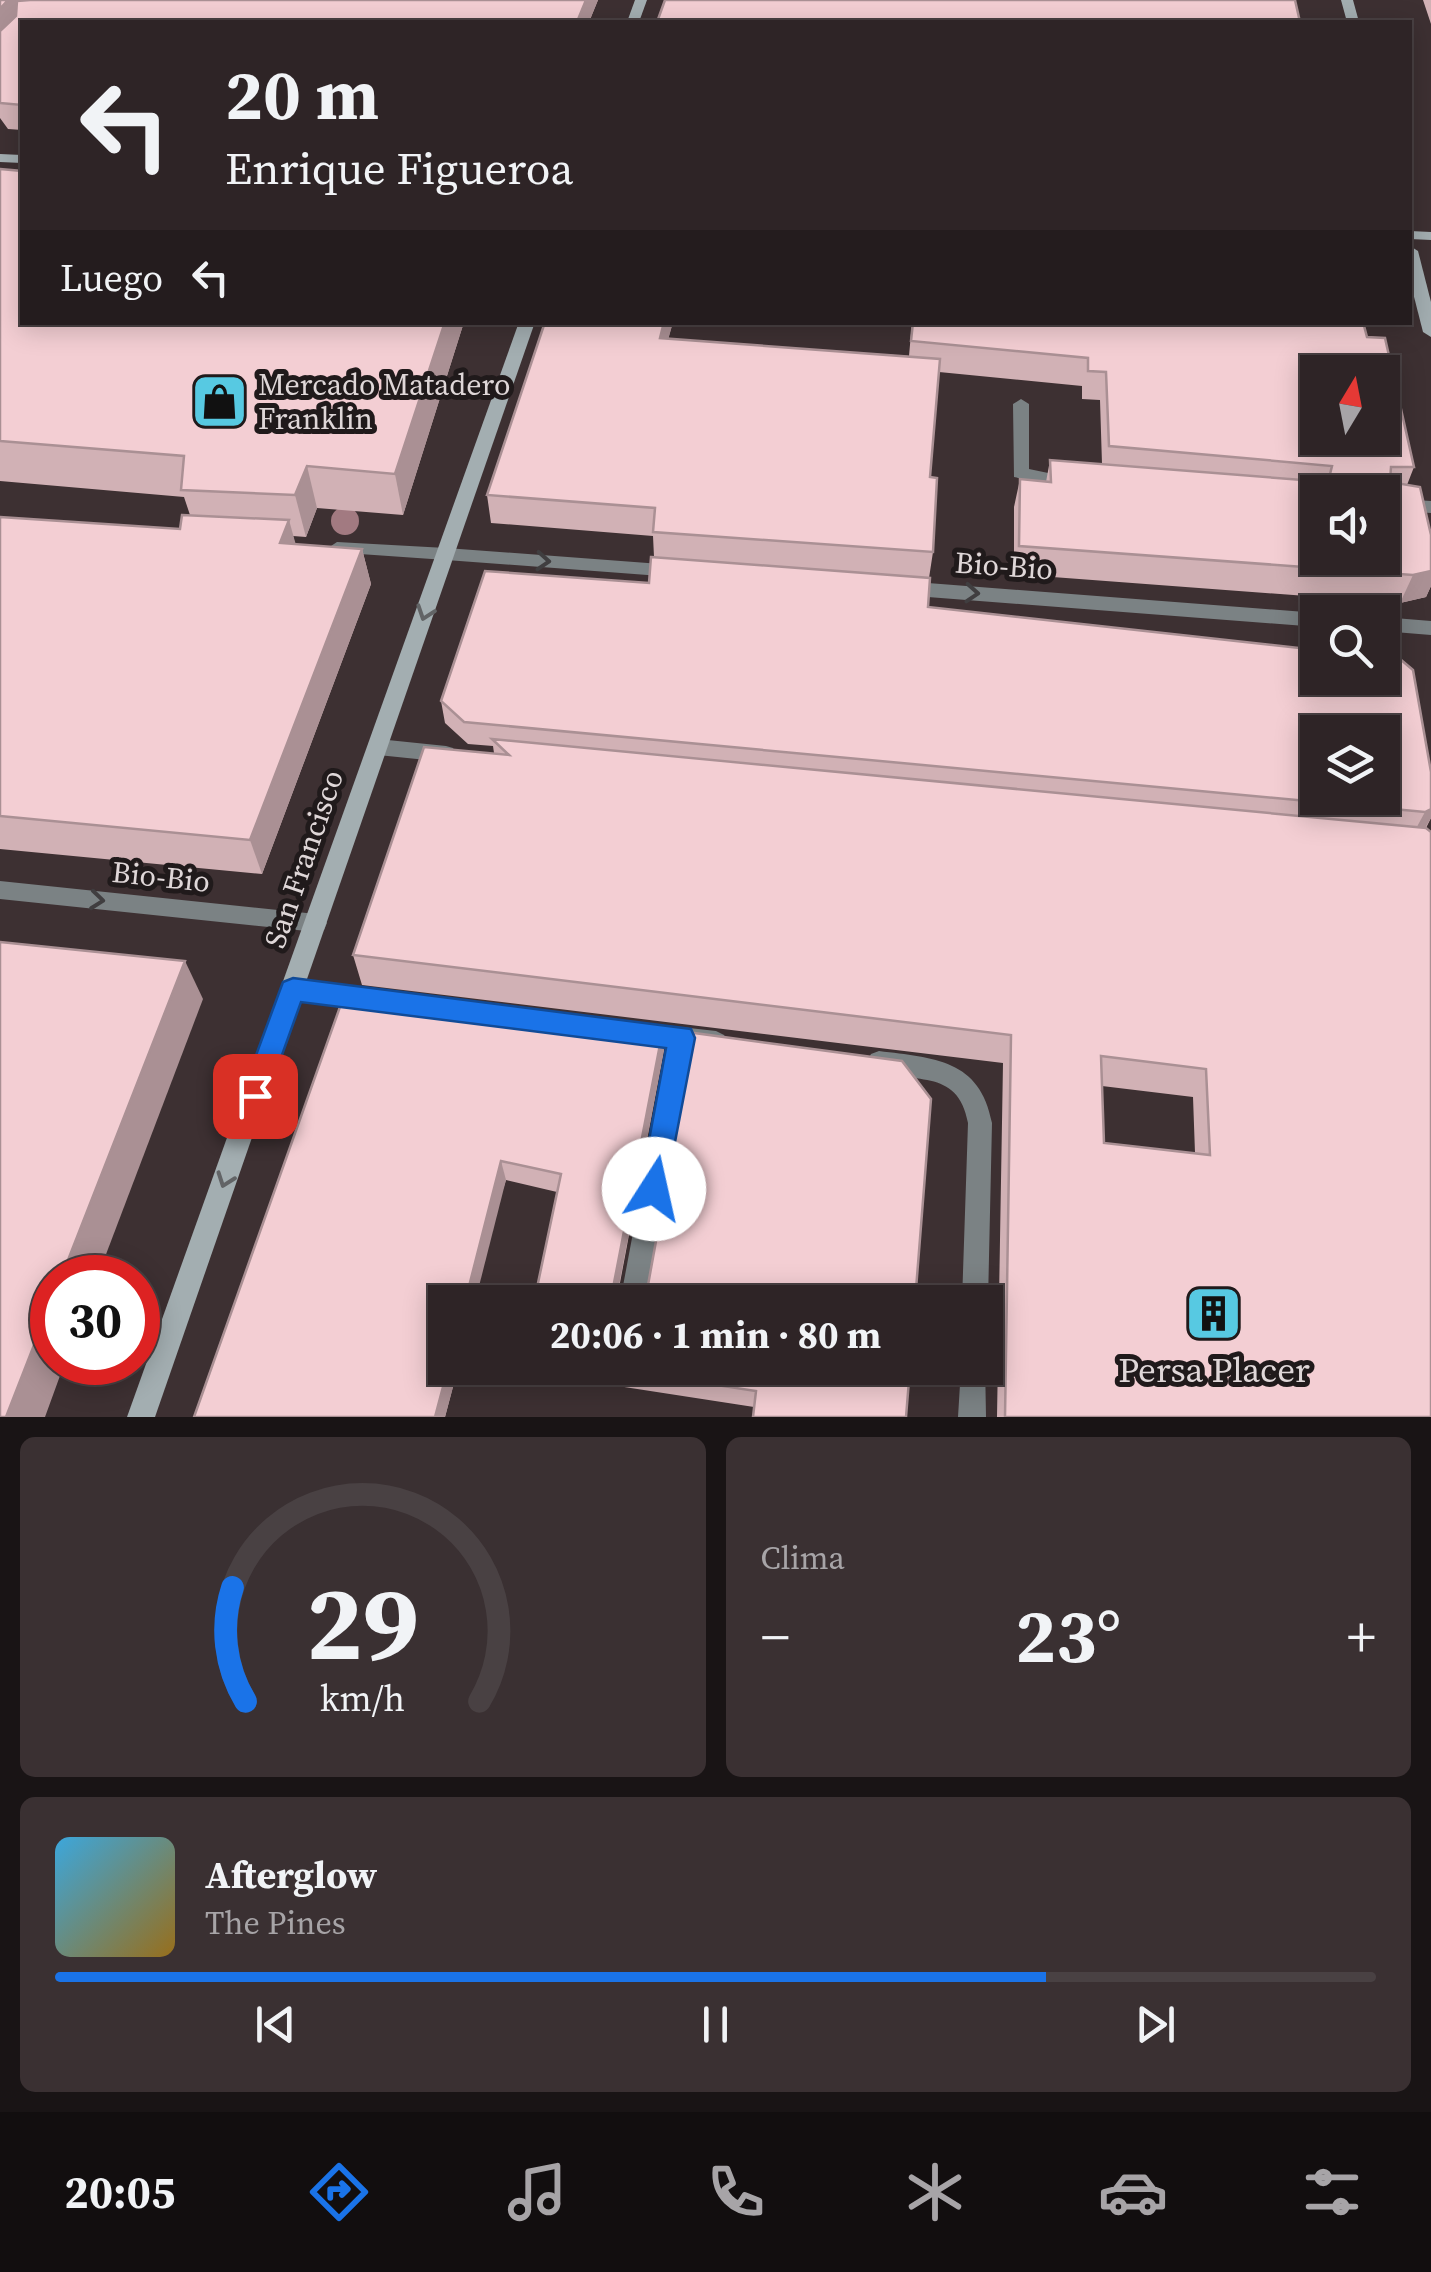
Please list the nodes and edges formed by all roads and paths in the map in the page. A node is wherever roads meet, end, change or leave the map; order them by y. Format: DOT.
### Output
graph roads {
  1 [pos="1412,258"];
  2 [pos="527,325"];
  3 [pos="1431,332"];
  4 [pos="1020,404"];
  5 [pos="1090,484"];
  6 [pos="1400,505"];
  7 [pos="1431,507"];
  8 [pos="310,547"];
  9 [pos="446,554"];
  10 [pos="704,573"];
  11 [pos="882,586"];
  12 [pos="1300,619"];
  13 [pos="1400,625"];
  14 [pos="1431,628"];
  15 [pos="378,747"];
  16 [pos="478,756"];
  17 [pos="0,890"];
  18 [pos="316,923"];
  19 [pos="293,990"];
  20 [pos="387,1002"];
  21 [pos="603,1028"];
  22 [pos="681,1038"];
  23 [pos="738,1044"];
  24 [pos="850,1058"];
  25 [pos="636,1285"];
  26 [pos="975,1285"];
  27 [pos="973,1385"];
  28 [pos="140,1417"];
  29 [pos="972,1417"];
  1 -- 3 [label="main road"];
  2 -- 9 [label="main road, San Francisco"];
  4 -- 5 [label="street"];
  6 -- 7 [label="street"];
  8 -- 9 [label="street"];
  9 -- 10 [label="street, one-way"];
  9 -- 15 [label="main road, San Francisco, one-way"];
  11 -- 12 [label="street, Bio-Bio, one-way"];
  13 -- 14 [label="street"];
  15 -- 16 [label="street"];
  15 -- 18 [label="main road, San Francisco"];
  17 -- 18 [label="street, Bio-Bio, one-way"];
  18 -- 19 [label="main road, San Francisco"];
  19 -- 20 [label="street"];
  19 -- 28 [label="main road, San Francisco, one-way"];
  21 -- 22 [label="street"];
  22 -- 23 [label="street"];
  22 -- 25 [label="street"];
  24 -- 26 [label="street"];
  27 -- 29 [label="street"];
}
